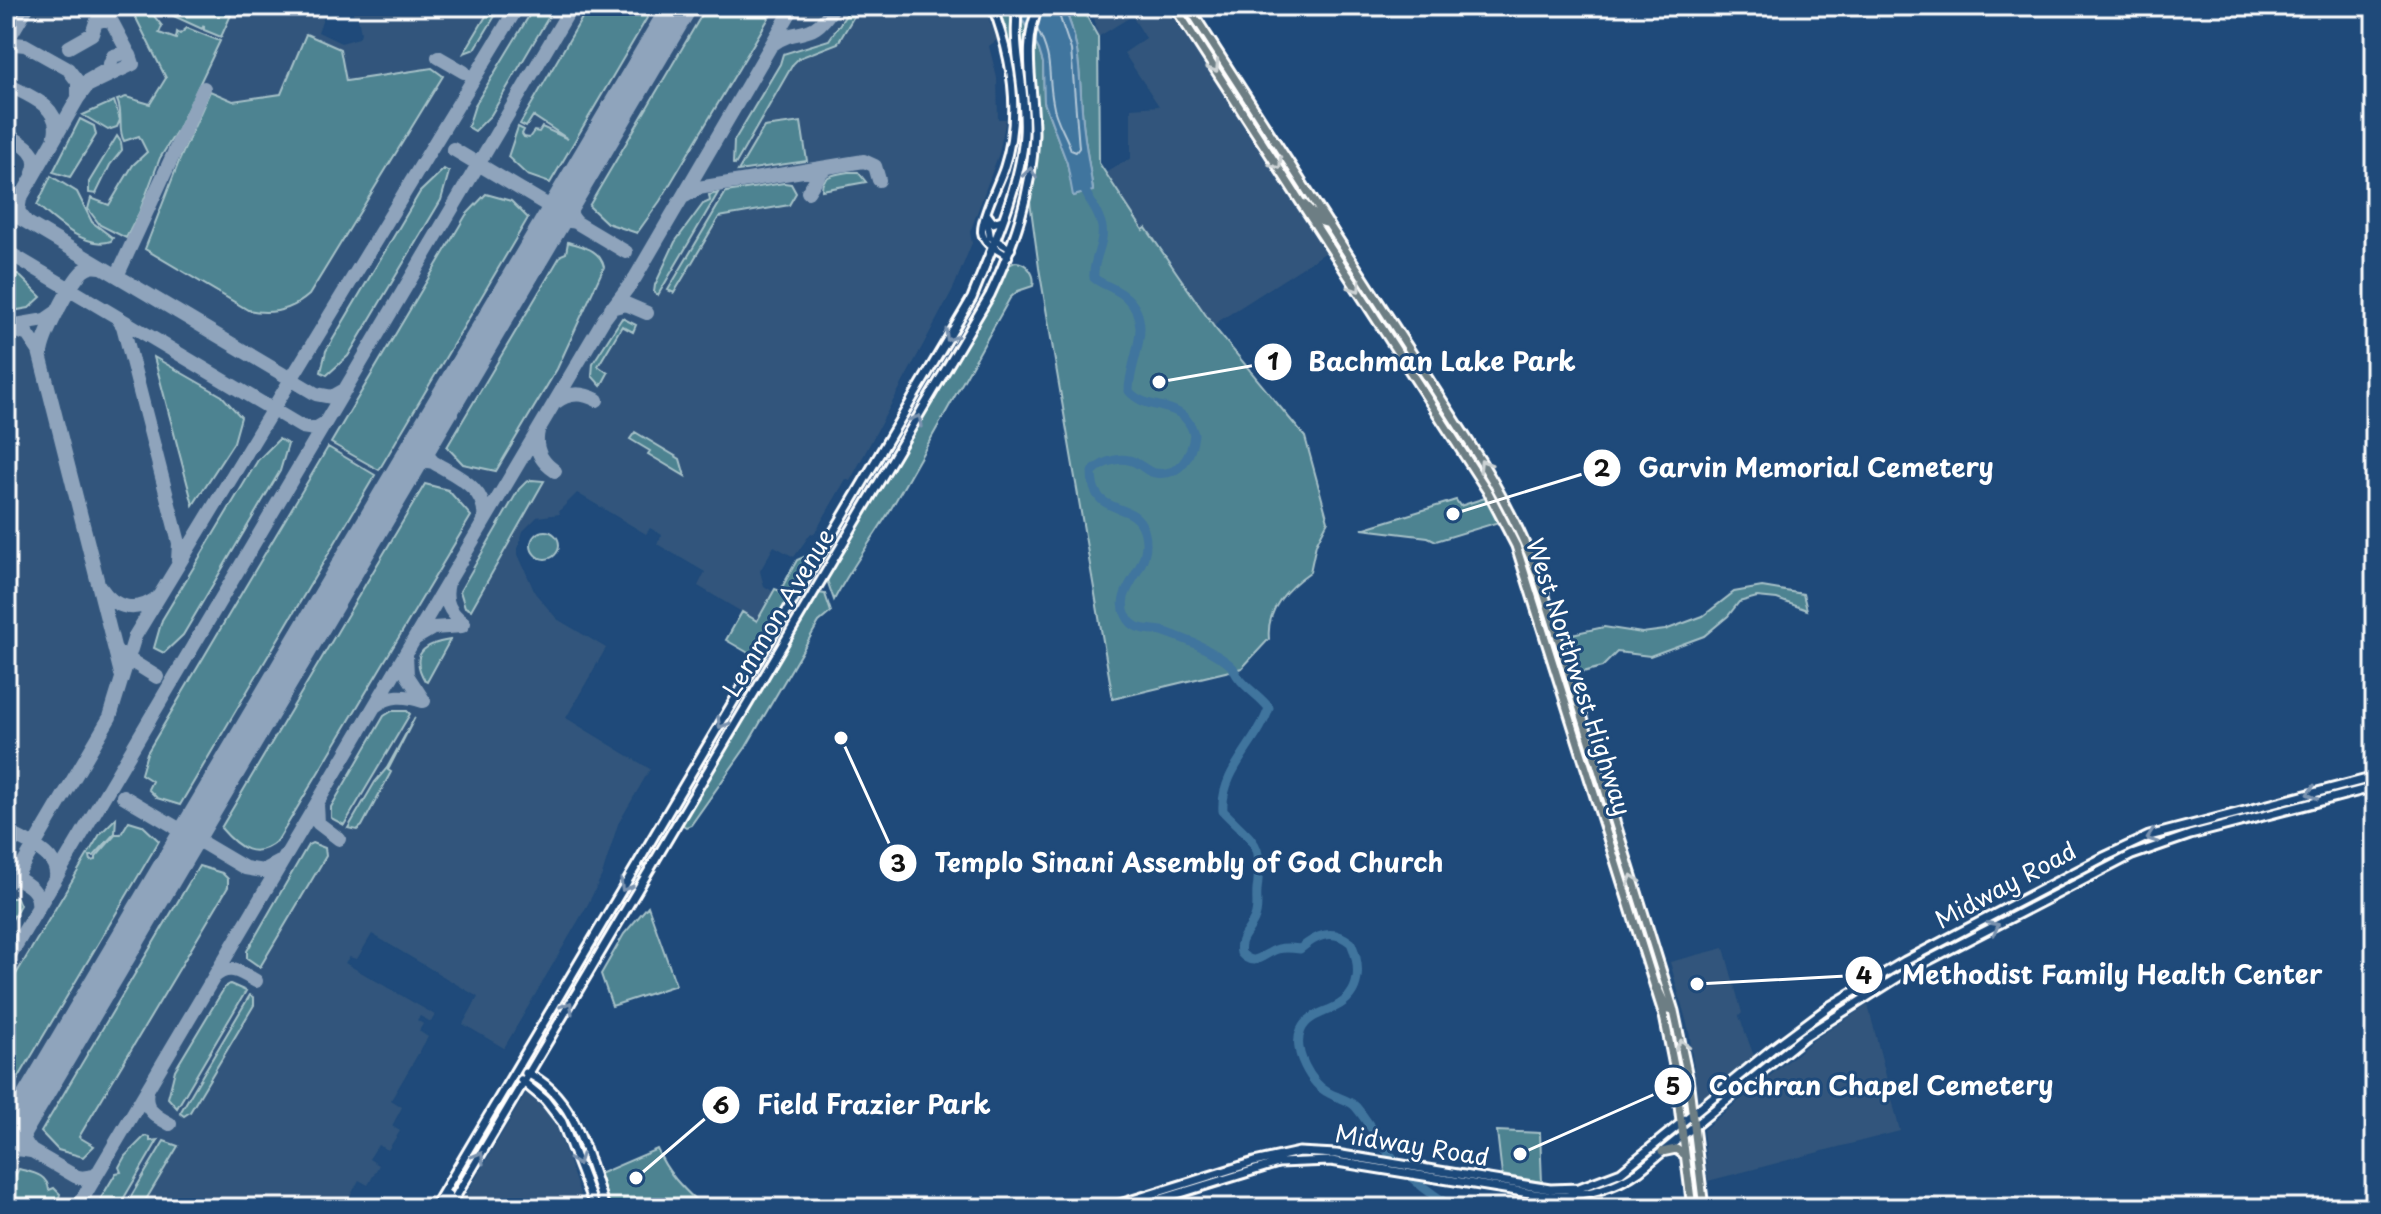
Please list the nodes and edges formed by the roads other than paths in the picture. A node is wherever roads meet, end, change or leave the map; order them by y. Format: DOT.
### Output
graph roads {
  1 [pos="992,6"];
  2 [pos="1018,6"];
  3 [pos="1039,6"];
  4 [pos="1174,6"];
  5 [pos="1188,6"];
  6 [pos="1261,118"];
  7 [pos="1251,125"];
  8 [pos="1302,204"];
  9 [pos="987,215"];
  10 [pos="1002,220"];
  11 [pos="1329,224"];
  12 [pos="993,243"];
  13 [pos="1346,250"];
  14 [pos="1009,253"];
  15 [pos="1336,256"];
  16 [pos="1405,342"];
  17 [pos="1394,346"];
  18 [pos="1453,418"];
  19 [pos="1444,423"];
  20 [pos="866,481"];
  21 [pos="878,488"];
  22 [pos="1498,488"];
  23 [pos="1488,492"];
  24 [pos="1535,565"];
  25 [pos="1525,569"];
  26 [pos="1566,665"];
  27 [pos="1555,668"];
  28 [pos="2375,777"];
  29 [pos="2375,787"];
  30 [pos="1656,954"];
  31 [pos="1646,957"];
  32 [pos="1653,982"];
  33 [pos="1674,1011"];
  34 [pos="1799,1028"];
  35 [pos="1805,1036"];
  36 [pos="1753,1065"];
  37 [pos="516,1072"];
  38 [pos="1760,1073"];
  39 [pos="529,1074"];
  40 [pos="523,1083"];
  41 [pos="1692,1116"];
  42 [pos="1682,1124"];
  43 [pos="1693,1127"];
  44 [pos="1683,1134"];
  45 [pos="1662,1152"];
  46 [pos="1686,1158"];
  47 [pos="454,1175"];
  48 [pos="465,1181"];
  49 [pos="1614,1181"];
  50 [pos="1491,1183"];
  51 [pos="444,1192"];
  52 [pos="434,1208"];
  53 [pos="443,1208"];
  54 [pos="449,1208"];
  55 [pos="595,1208"];
  56 [pos="605,1208"];
  57 [pos="1107,1208"];
  58 [pos="1132,1208"];
  59 [pos="1692,1208"];
  60 [pos="1704,1208"];
  1 -- 9 [label="street"];
  2 -- 10 [label="main road, Lemmon Avenue"];
  14 -- 3 [label="main road, Lemmon Avenue, one-way"];
  4 -- 7 [label="main road, West Northwest Highway, one-way"];
  5 -- 6 [label="main road, West Northwest Highway"];
  6 -- 7 [label="main road"];
  6 -- 11 [label="main road, West Northwest Highway"];
  7 -- 8 [label="main road, West Northwest Highway, one-way"];
  8 -- 11 [label="main road"];
  8 -- 15 [label="main road, West Northwest Highway"];
  9 -- 10 [label="main road"];
  9 -- 12 [label="street"];
  10 -- 12 [label="main road, Lemmon Avenue"];
  11 -- 13 [label="main road, West Northwest Highway"];
  12 -- 14 [label="street"];
  12 -- 20 [label="main road, Lemmon Avenue, one-way"];
  13 -- 15 [label="main road"];
  13 -- 16 [label="main road, West Northwest Highway"];
  21 -- 14 [label="main road, Lemmon Avenue, one-way"];
  15 -- 17 [label="main road, West Northwest Highway, one-way"];
  16 -- 17 [label="main road"];
  16 -- 18 [label="main road, West Northwest Highway"];
  17 -- 19 [label="main road, West Northwest Highway"];
  18 -- 19 [label="main road"];
  22 -- 18 [label="main road, West Northwest Highway, one-way"];
  19 -- 23 [label="main road, West Northwest Highway"];
  20 -- 21 [label="main road"];
  20 -- 37 [label="main road, Lemmon Avenue, one-way"];
  39 -- 21 [label="main road, Lemmon Avenue, one-way"];
  22 -- 23 [label="main road"];
  22 -- 24 [label="main road, West Northwest Highway"];
  23 -- 25 [label="main road, West Northwest Highway"];
  24 -- 25 [label="main road"];
  24 -- 26 [label="main road, West Northwest Highway"];
  25 -- 27 [label="main road, West Northwest Highway"];
  26 -- 27 [label="main road"];
  30 -- 26 [label="main road, West Northwest Highway, one-way"];
  27 -- 31 [label="main road, West Northwest Highway"];
  28 -- 34 [label="main road, Midway Road, one-way"];
  35 -- 29 [label="main road, Midway Road, one-way"];
  30 -- 31 [label="main road"];
  30 -- 33 [label="main road, West Northwest Highway"];
  31 -- 32 [label="main road, West Northwest Highway"];
  32 -- 33 [label="main road"];
  32 -- 42 [label="main road, West Northwest Highway"];
  41 -- 33 [label="main road, West Northwest Highway, one-way"];
  34 -- 35 [label="main road"];
  34 -- 36 [label="main road, Midway Road"];
  35 -- 38 [label="main road, Midway Road"];
  36 -- 38 [label="main road"];
  36 -- 41 [label="main road, Midway Road"];
  37 -- 39 [label="main road"];
  37 -- 40 [label="main road"];
  37 -- 47 [label="main road, Lemmon Avenue"];
  38 -- 43 [label="main road, Midway Road"];
  39 -- 40 [label="main road, Lemmon Avenue"];
  39 -- 56 [label="main road"];
  48 -- 40 [label="main road, Lemmon Avenue, one-way"];
  40 -- 55 [label="main road, one-way"];
  41 -- 42 [label="main road, Midway Road"];
  41 -- 43 [label="main road, West Northwest Highway"];
  42 -- 44 [label="main road, West Northwest Highway"];
  42 -- 49 [label="main road, Midway Road"];
  43 -- 44 [label="main road, Midway Road"];
  43 -- 60 [label="main road, West Northwest Highway"];
  44 -- 45 [label="main road, Midway Road"];
  44 -- 46 [label="main road, West Northwest Highway"];
  45 -- 46 [label="main road"];
  45 -- 49 [label="main road, Midway Road"];
  46 -- 59 [label="main road, West Northwest Highway"];
  47 -- 48 [label="main road"];
  47 -- 51 [label="main road, Lemmon Avenue"];
  48 -- 54 [label="main road, Lemmon Avenue"];
  49 -- 50 [label="main road, Midway Road"];
  50 -- 57 [label="main road, Midway Road"];
  50 -- 58 [label="main road, Midway Road"];
  51 -- 52 [label="main road, Lemmon Avenue"];
  51 -- 53 [label="main road"];
}
